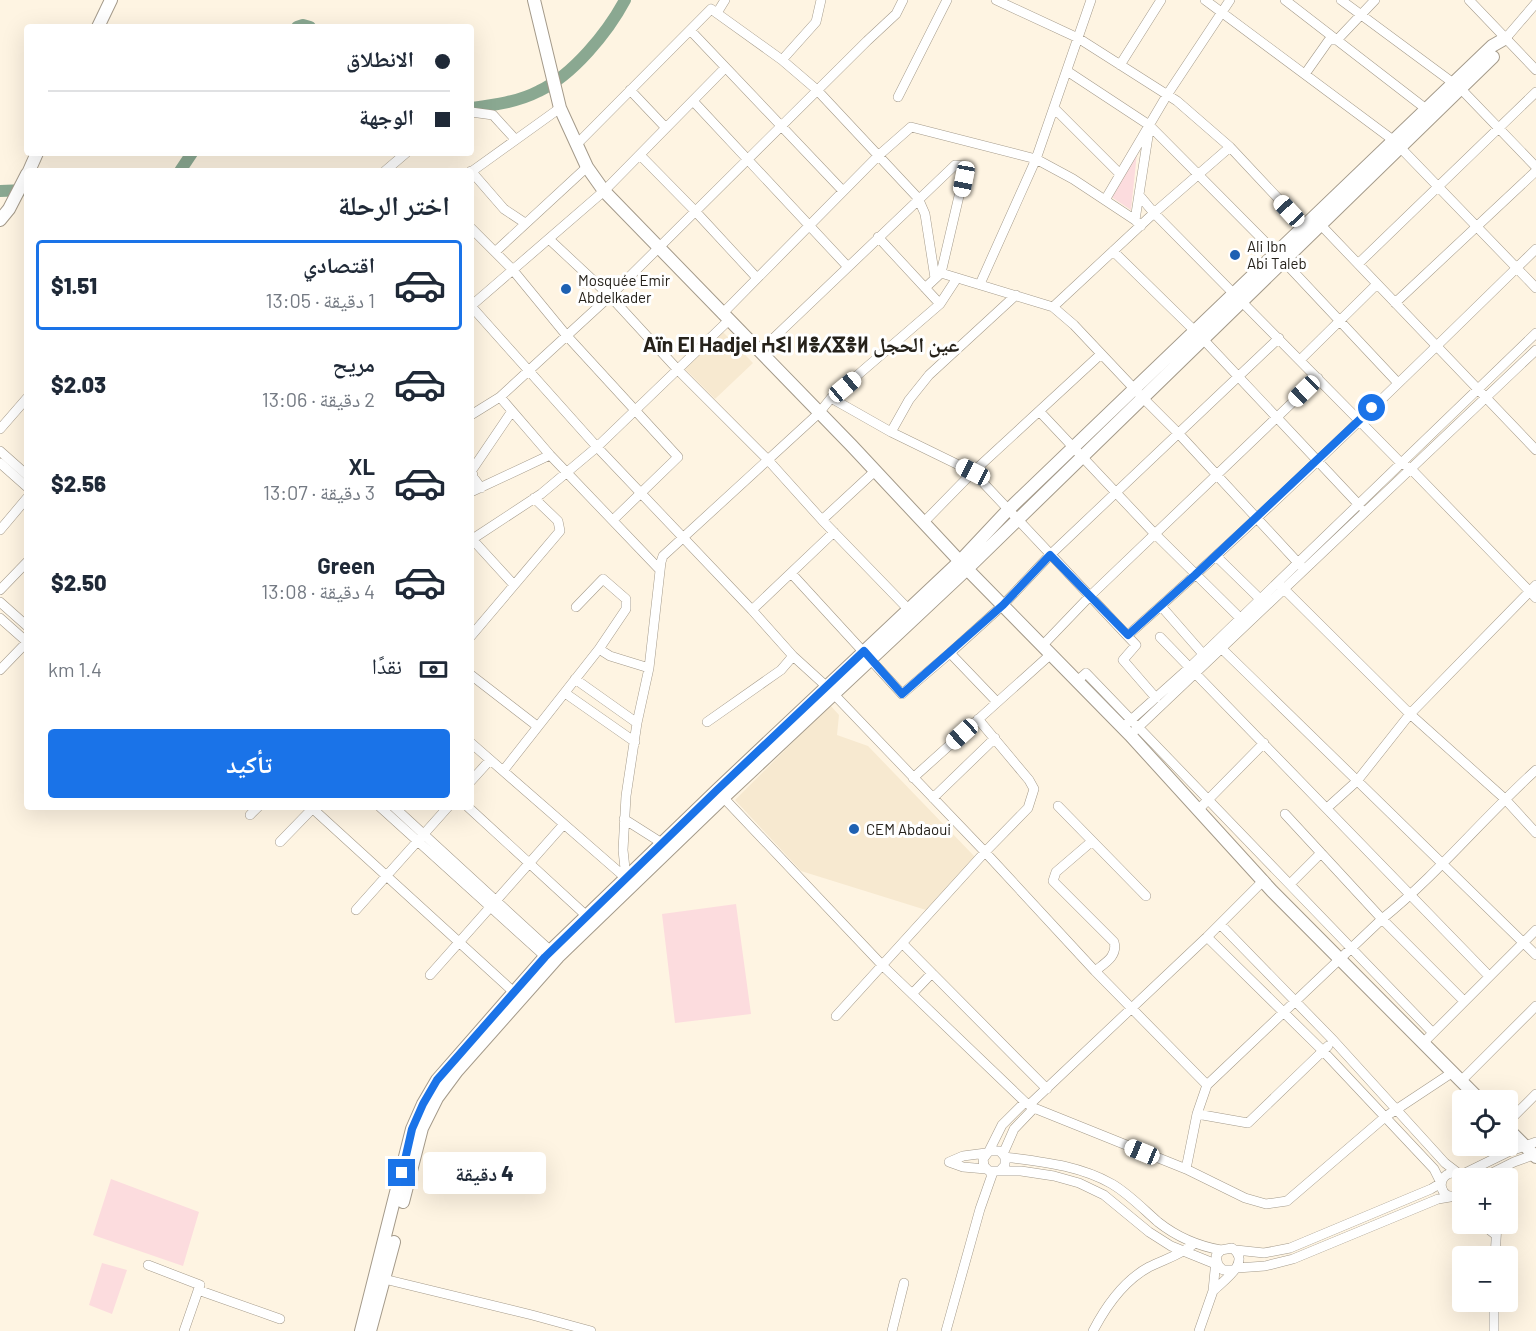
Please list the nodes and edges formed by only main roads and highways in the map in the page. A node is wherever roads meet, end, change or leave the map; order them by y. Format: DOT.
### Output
graph roads {
  1 [pos="111,0"];
  2 [pos="534,0"];
  3 [pos="99,24"];
  4 [pos="1506,38"];
  5 [pos="24,180"];
  6 [pos="0,220"];
  7 [pos="963,565"];
  8 [pos="517,995"];
  9 [pos="1470,1090"];
  10 [pos="1518,1138"];
  11 [pos="1534,1153"];
  12 [pos="361,1331"];
  13 [pos="370,1331"];
  1 -- 3 [label="main road"];
  2 -- 7 [label="main road"];
  4 -- 7 [label="main road"];
  5 -- 6 [label="main road"];
  7 -- 8 [label="main road"];
  7 -- 9 [label="main road"];
  8 -- 12 [label="main road"];
  8 -- 13 [label="main road"];
  10 -- 11 [label="main road"];
}
